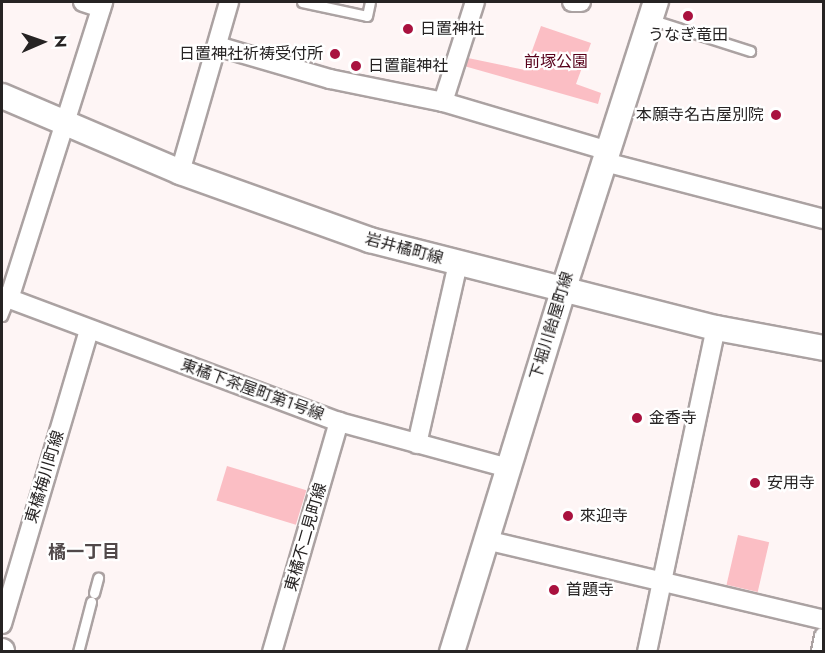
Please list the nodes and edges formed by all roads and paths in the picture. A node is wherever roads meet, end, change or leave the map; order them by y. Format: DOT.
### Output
graph roads {
  1 [pos="83,2"];
  2 [pos="229,2"];
  3 [pos="302,2"];
  4 [pos="370,2"];
  5 [pos="475,2"];
  6 [pos="572,2"];
  7 [pos="581,2"];
  8 [pos="102,5"];
  9 [pos="650,7"];
  10 [pos="217,46"];
  11 [pos="750,51"];
  12 [pos="2,96"];
  13 [pos="443,102"];
  14 [pos="63,122"];
  15 [pos="606,157"];
  16 [pos="180,172"];
  17 [pos="824,219"];
  18 [pos="458,263"];
  19 [pos="563,291"];
  20 [pos="5,298"];
  21 [pos="2,316"];
  22 [pos="716,328"];
  23 [pos="89,330"];
  24 [pos="824,348"];
  25 [pos="339,422"];
  26 [pos="417,444"];
  27 [pos="508,468"];
  28 [pos="486,540"];
  29 [pos="98,578"];
  30 [pos="662,582"];
  31 [pos="824,620"];
  32 [pos="2,624"];
  33 [pos="824,636"];
  34 [pos="78,651"];
  35 [pos="272,651"];
  36 [pos="452,651"];
  37 [pos="647,651"];
  38 [pos="821,651"];
  1 -- 8 [label="street"];
  2 -- 10 [label="street"];
  3 -- 4 [label="lane"];
  5 -- 13 [label="street"];
  6 -- 7 [label="street"];
  8 -- 14 [label="street"];
  9 -- 11 [label="lane"];
  9 -- 15 [label="street, 下堀川飴屋町線"];
  10 -- 13 [label="street"];
  10 -- 16 [label="street"];
  12 -- 14 [label="street, 岩井橘町線"];
  13 -- 15 [label="street"];
  14 -- 16 [label="street, 岩井橘町線"];
  14 -- 20 [label="street"];
  15 -- 17 [label="street"];
  15 -- 19 [label="street, 下堀川飴屋町線"];
  16 -- 18 [label="street, 岩井橘町線"];
  18 -- 19 [label="street, 岩井橘町線"];
  18 -- 26 [label="street"];
  19 -- 22 [label="street, 岩井橘町線"];
  19 -- 27 [label="street, 下堀川飴屋町線"];
  20 -- 21 [label="lane"];
  20 -- 23 [label="street, 東橘下茶屋町第1号線"];
  22 -- 24 [label="street, 岩井橘町線"];
  22 -- 30 [label="street"];
  23 -- 25 [label="street, 東橘下茶屋町第1号線"];
  23 -- 32 [label="street, 東橘梅川町線"];
  25 -- 26 [label="street, 東橘下茶屋町第1号線"];
  25 -- 35 [label="street, 東橘不二見町線"];
  26 -- 27 [label="street, 東橘下茶屋町第1号線"];
  27 -- 28 [label="street, 下堀川飴屋町線"];
  28 -- 30 [label="street"];
  28 -- 36 [label="street, 下堀川飴屋町線"];
  29 -- 34 [label="lane"];
  30 -- 31 [label="street"];
  30 -- 37 [label="street"];
  33 -- 38 [label="street"];
}
